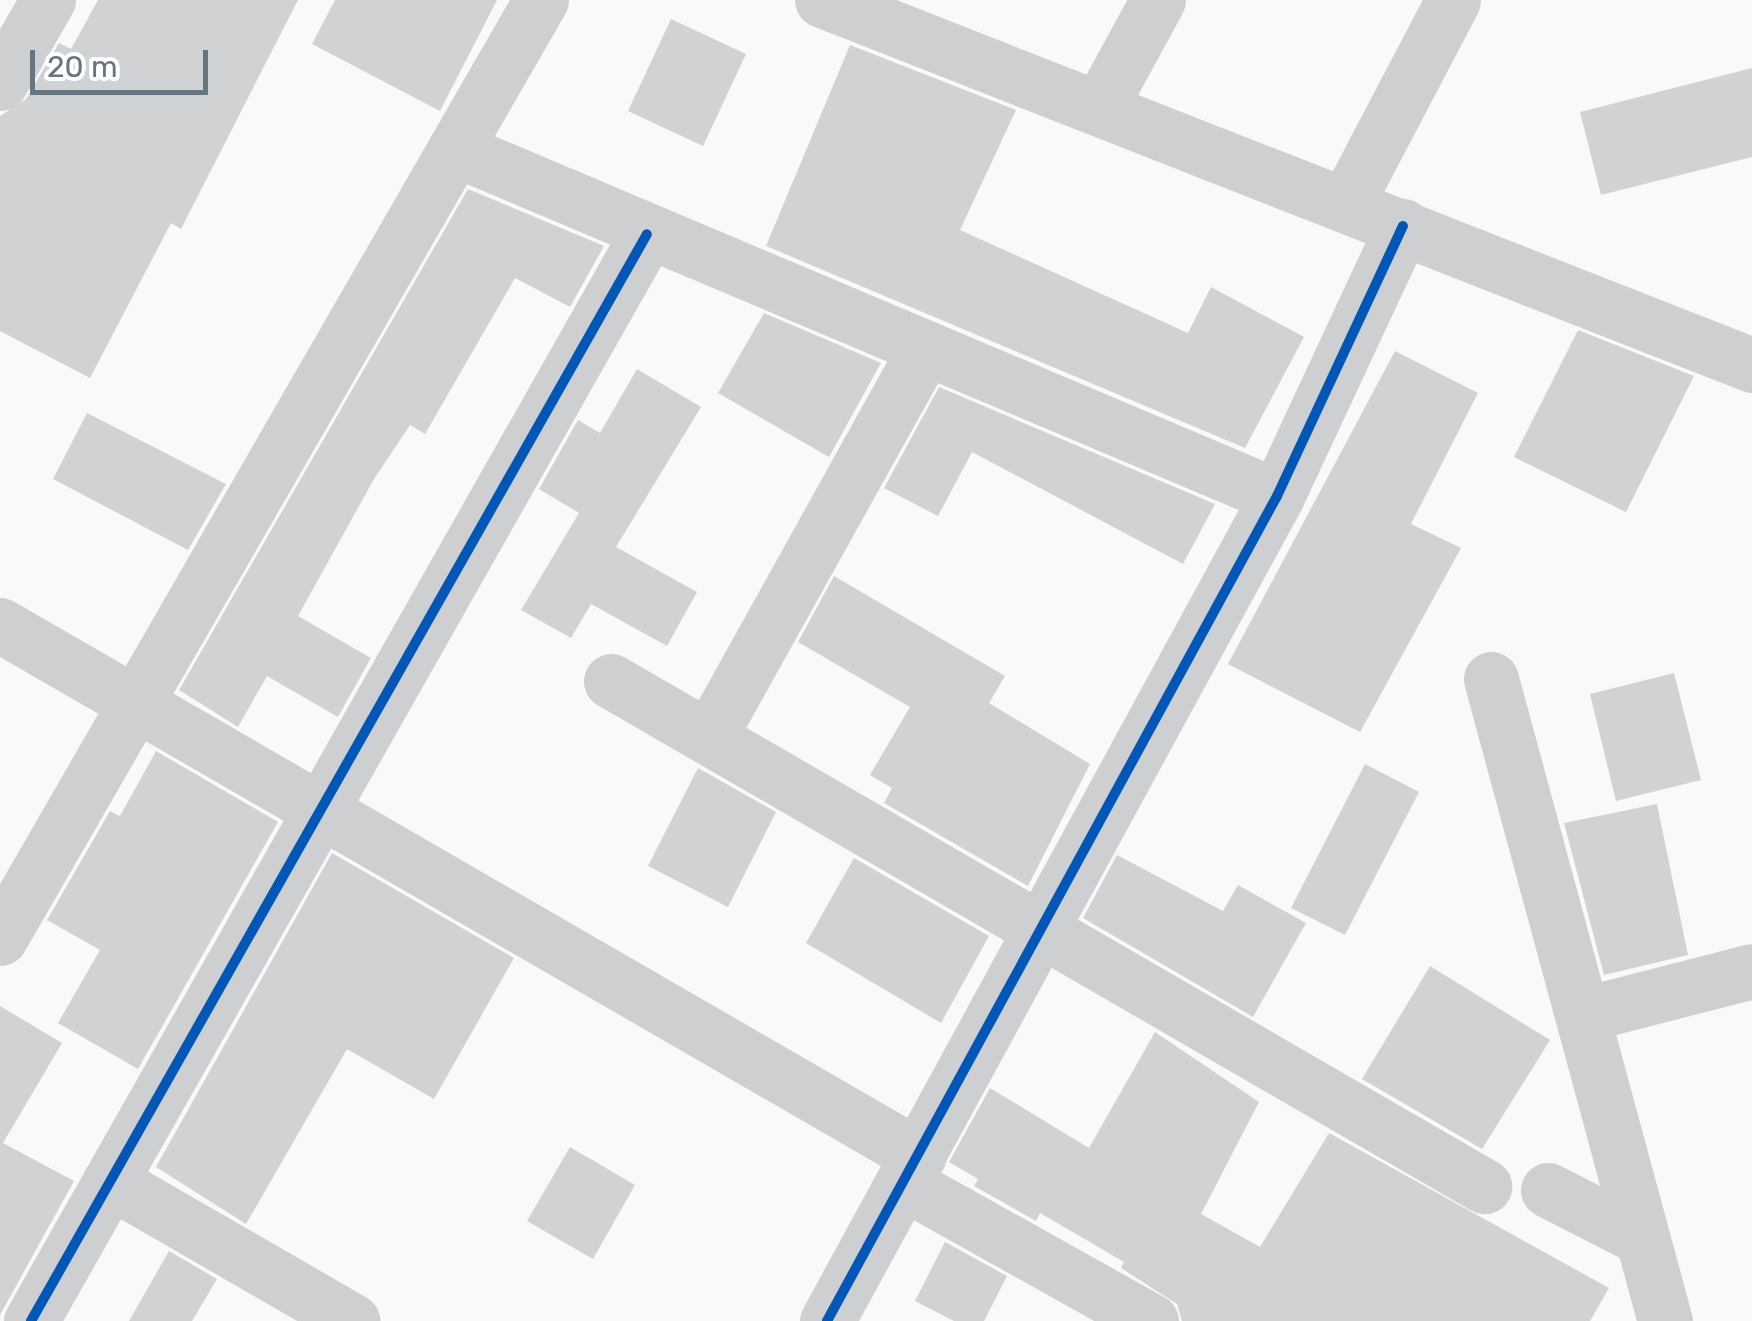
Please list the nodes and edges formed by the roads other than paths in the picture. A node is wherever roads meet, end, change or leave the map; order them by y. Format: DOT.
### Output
graph roads {
  1 [pos="48,0"];
  2 [pos="541,0"];
  3 [pos="822,0"];
  4 [pos="1158,0"];
  5 [pos="1452,0"];
  6 [pos="0,84"];
  7 [pos="1099,108"];
  8 [pos="455,149"];
  9 [pos="1346,204"];
  10 [pos="1402,226"];
  11 [pos="647,234"];
  12 [pos="925,349"];
  13 [pos="1752,365"];
  14 [pos="1277,496"];
  15 [pos="0,625"];
  16 [pos="1491,679"];
  17 [pos="611,680"];
  18 [pos="132,708"];
  19 [pos="709,737"];
  20 [pos="318,814"];
  21 [pos="1045,929"];
  22 [pos="0,938"];
  23 [pos="1752,972"];
  24 [pos="1584,1014"];
  25 [pos="911,1170"];
  26 [pos="110,1181"];
  27 [pos="1484,1186"];
  28 [pos="1548,1190"];
  29 [pos="1648,1290"];
  30 [pos="30,1321"];
  31 [pos="352,1321"];
  32 [pos="827,1321"];
  33 [pos="1151,1321"];
  1 -- 6 [label="street"];
  2 -- 8 [label="street"];
  3 -- 7 [label="street"];
  4 -- 7 [label="street"];
  5 -- 9 [label="street"];
  7 -- 9 [label="street"];
  8 -- 11 [label="street"];
  8 -- 18 [label="street"];
  9 -- 10 [label="street"];
  10 -- 13 [label="street"];
  10 -- 14 [label="street"];
  11 -- 12 [label="street"];
  11 -- 20 [label="street"];
  12 -- 14 [label="street"];
  12 -- 19 [label="street"];
  14 -- 21 [label="street"];
  15 -- 18 [label="street"];
  16 -- 24 [label="street"];
  17 -- 19 [label="street"];
  18 -- 20 [label="street"];
  18 -- 22 [label="street"];
  19 -- 21 [label="street"];
  20 -- 25 [label="street"];
  20 -- 26 [label="street"];
  21 -- 25 [label="street"];
  21 -- 27 [label="street"];
  23 -- 24 [label="street"];
  24 -- 29 [label="street"];
  25 -- 32 [label="street"];
  25 -- 33 [label="street"];
  26 -- 30 [label="street"];
  26 -- 31 [label="street"];
  28 -- 29 [label="street"];
}
